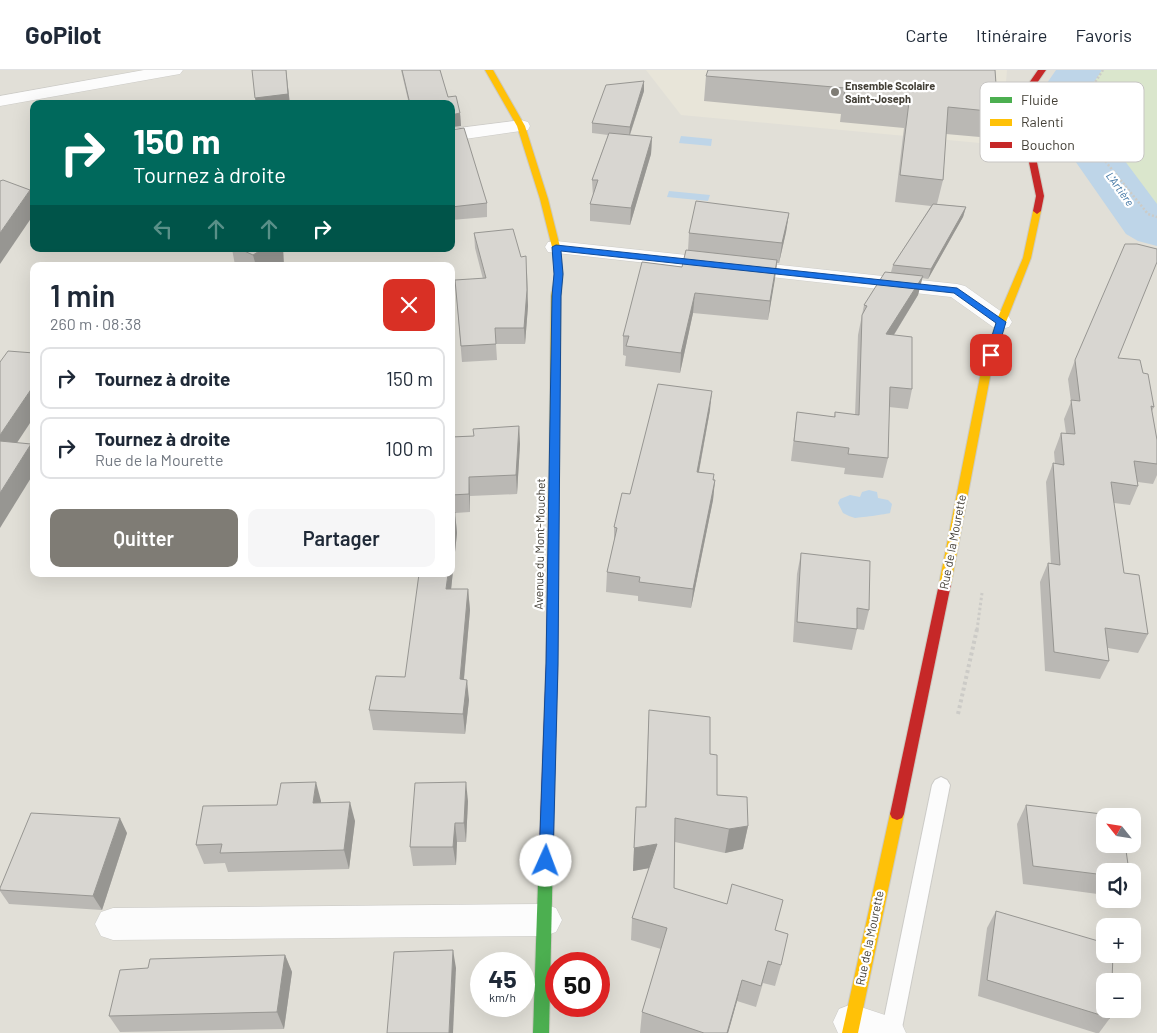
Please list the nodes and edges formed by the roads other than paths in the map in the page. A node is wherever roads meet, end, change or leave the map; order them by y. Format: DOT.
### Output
graph roads {
  1 [pos="174,70"];
  2 [pos="489,70"];
  3 [pos="1042,70"];
  4 [pos="1034,82"];
  5 [pos="0,101"];
  6 [pos="521,126"];
  7 [pos="455,134"];
  8 [pos="1034,162"];
  9 [pos="556,247"];
  10 [pos="1001,322"];
  11 [pos="941,786"];
  12 [pos="544,920"];
  13 [pos="113,924"];
  14 [pos="851,1027"];
  15 [pos="541,1033"];
  16 [pos="889,1033"];
  1 -- 5 [label="street"];
  2 -- 6 [label="street, Avenue du Mont-Mouchet"];
  3 -- 4 [label="street, Rue de la Mourette"];
  6 -- 7 [label="street"];
  6 -- 9 [label="street, Avenue du Mont-Mouchet"];
  8 -- 10 [label="street, Rue de la Mourette"];
  9 -- 10 [label="street"];
  9 -- 12 [label="street, Avenue du Mont-Mouchet"];
  10 -- 14 [label="street, Rue de la Mourette"];
  11 -- 16 [label="lane"];
  12 -- 13 [label="street"];
  12 -- 15 [label="street, Avenue du Mont-Mouchet"];
  14 -- 16 [label="street, Rue de la Mourette"];
}
